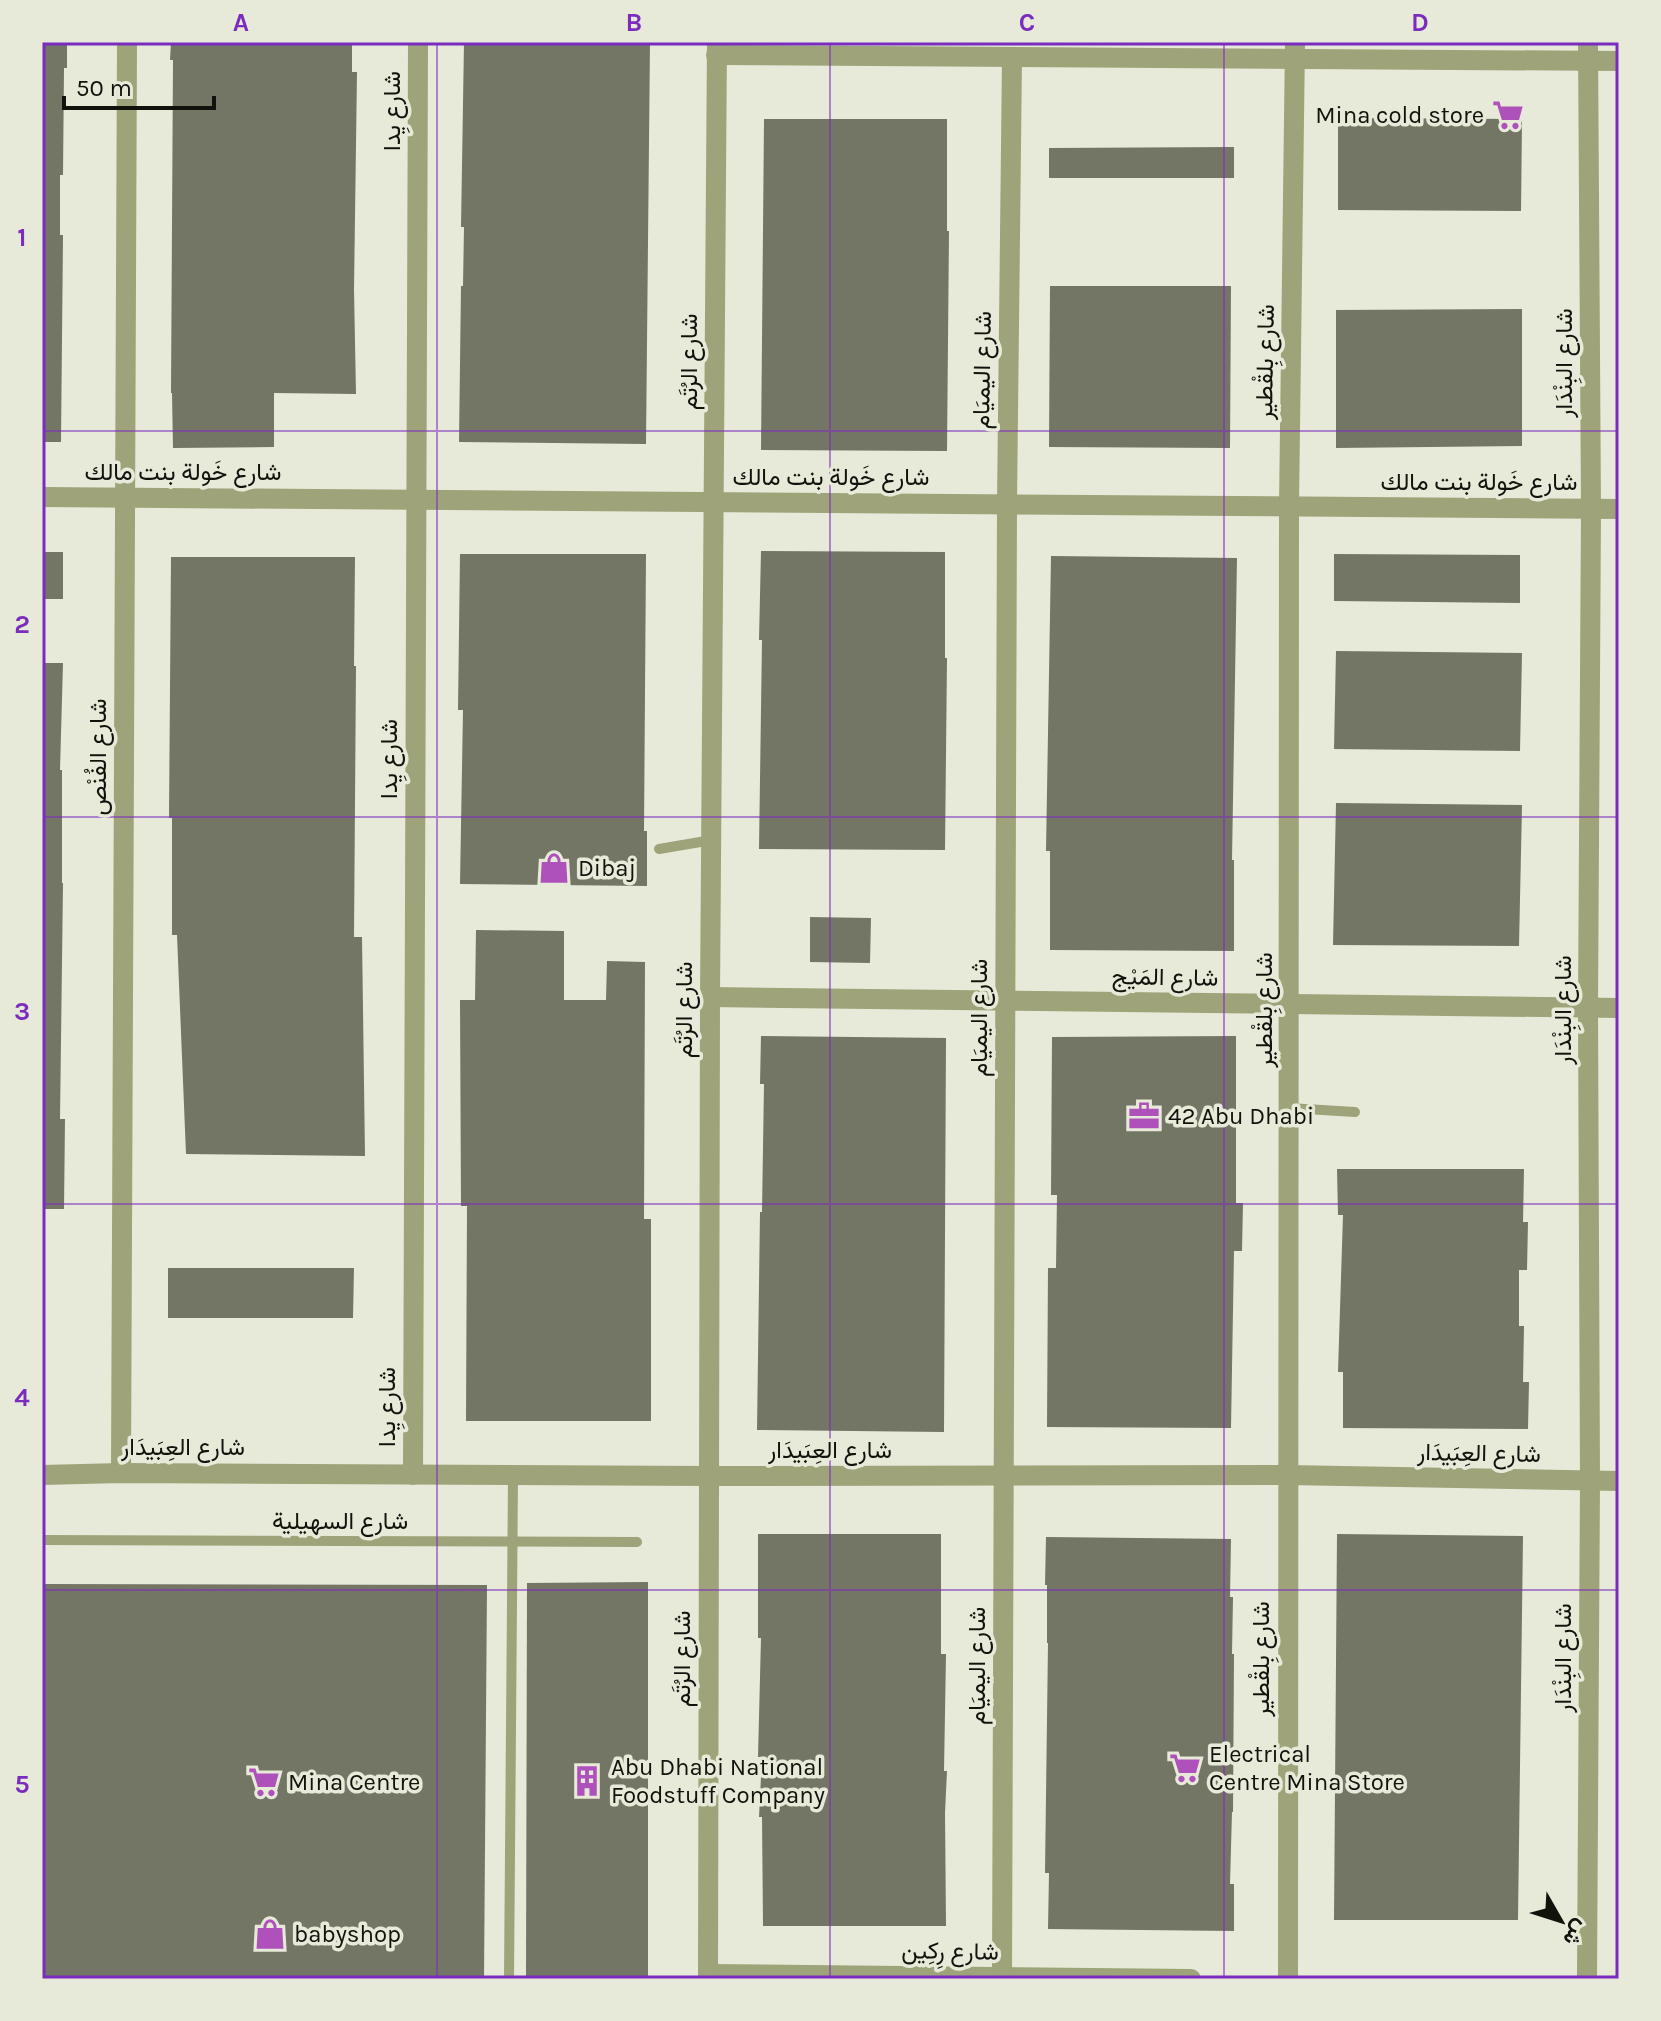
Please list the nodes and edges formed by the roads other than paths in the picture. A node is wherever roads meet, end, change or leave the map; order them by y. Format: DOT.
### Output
graph roads {
  1 [pos="127,42"];
  2 [pos="418,42"];
  3 [pos="716,48"];
  4 [pos="1295,50"];
  5 [pos="1588,51"];
  6 [pos="1012,57"];
  7 [pos="1619,61"];
  8 [pos="42,497"];
  9 [pos="125,497"];
  10 [pos="416,499"];
  11 [pos="715,502"];
  12 [pos="1007,504"];
  13 [pos="1289,506"];
  14 [pos="1591,509"];
  15 [pos="1619,509"];
  16 [pos="712,840"];
  17 [pos="659,849"];
  18 [pos="710,997"];
  19 [pos="1005,1001"];
  20 [pos="1290,1004"];
  21 [pos="1588,1008"];
  22 [pos="1619,1008"];
  23 [pos="1289,1108"];
  24 [pos="1355,1112"];
  25 [pos="121,1473"];
  26 [pos="42,1475"];
  27 [pos="413,1475"];
  28 [pos="1004,1475"];
  29 [pos="1287,1475"];
  30 [pos="513,1476"];
  31 [pos="708,1476"];
  32 [pos="1590,1481"];
  33 [pos="1619,1481"];
  34 [pos="42,1540"];
  35 [pos="512,1542"];
  36 [pos="637,1542"];
  37 [pos="708,1977"];
  38 [pos="1002,1978"];
  39 [pos="509,1979"];
  40 [pos="1191,1979"];
  41 [pos="1288,1979"];
  42 [pos="1587,1979"];
  1 -- 9 [label="street, شارع الفُنْص"];
  2 -- 10 [label="street, شارع يِدا"];
  3 -- 6 [label="street"];
  3 -- 11 [label="street, شارع الرُتَم"];
  4 -- 5 [label="street"];
  4 -- 6 [label="street"];
  4 -- 13 [label="street, شارع بِلقْطير"];
  5 -- 7 [label="street"];
  5 -- 14 [label="street, شارع البِنْدَار"];
  6 -- 12 [label="street, شارع اليميَام"];
  8 -- 9 [label="street, شارع خَولة بنت مالك"];
  9 -- 10 [label="street, شارع خَولة بنت مالك"];
  9 -- 25 [label="street, شارع الفُنْص"];
  10 -- 11 [label="street, شارع خَولة بنت مالك"];
  10 -- 27 [label="street, شارع يِدا"];
  11 -- 12 [label="street, شارع خَولة بنت مالك"];
  11 -- 16 [label="street, شارع الرُتَم"];
  12 -- 13 [label="street, شارع خَولة بنت مالك"];
  12 -- 19 [label="street, شارع اليميَام"];
  13 -- 14 [label="street, شارع خَولة بنت مالك"];
  13 -- 20 [label="street, شارع بِلقْطير"];
  14 -- 15 [label="street, شارع خَولة بنت مالك"];
  14 -- 21 [label="street, شارع البِنْدَار"];
  16 -- 17 [label="lane"];
  16 -- 18 [label="street, شارع الرُتَم"];
  18 -- 19 [label="street, شارع المَيْج"];
  18 -- 31 [label="street, شارع الرُتَم"];
  19 -- 20 [label="street, شارع المَيْج"];
  19 -- 28 [label="street, شارع اليميَام"];
  20 -- 21 [label="street, شارع المَيْج"];
  20 -- 23 [label="street, شارع بِلقْطير"];
  21 -- 22 [label="street, شارع المَيْج"];
  21 -- 32 [label="street, شارع البِنْدَار"];
  23 -- 24 [label="lane"];
  23 -- 29 [label="street, شارع بِلقْطير"];
  25 -- 26 [label="street, شارع العِبَيدَار"];
  25 -- 27 [label="street, شارع العِبَيدَار"];
  27 -- 30 [label="street, شارع العِبَيدَار"];
  28 -- 29 [label="street, شارع العِبَيدَار"];
  28 -- 31 [label="street, شارع العِبَيدَار"];
  28 -- 38 [label="street, شارع اليميَام"];
  29 -- 32 [label="street, شارع العِبَيدَار"];
  29 -- 41 [label="street, شارع بِلقْطير"];
  30 -- 31 [label="street, شارع العِبَيدَار"];
  30 -- 35 [label="lane"];
  31 -- 37 [label="street, شارع الرُتَم"];
  32 -- 33 [label="street, شارع العِبَيدَار"];
  32 -- 42 [label="street, شارع البِنْدَار"];
  34 -- 35 [label="lane, شارع السهيلية"];
  35 -- 36 [label="lane, شارع السهيلية"];
  35 -- 39 [label="lane"];
  37 -- 38 [label="street, شارع رِكِين"];
  38 -- 40 [label="street, شارع رِكِين"];
}
